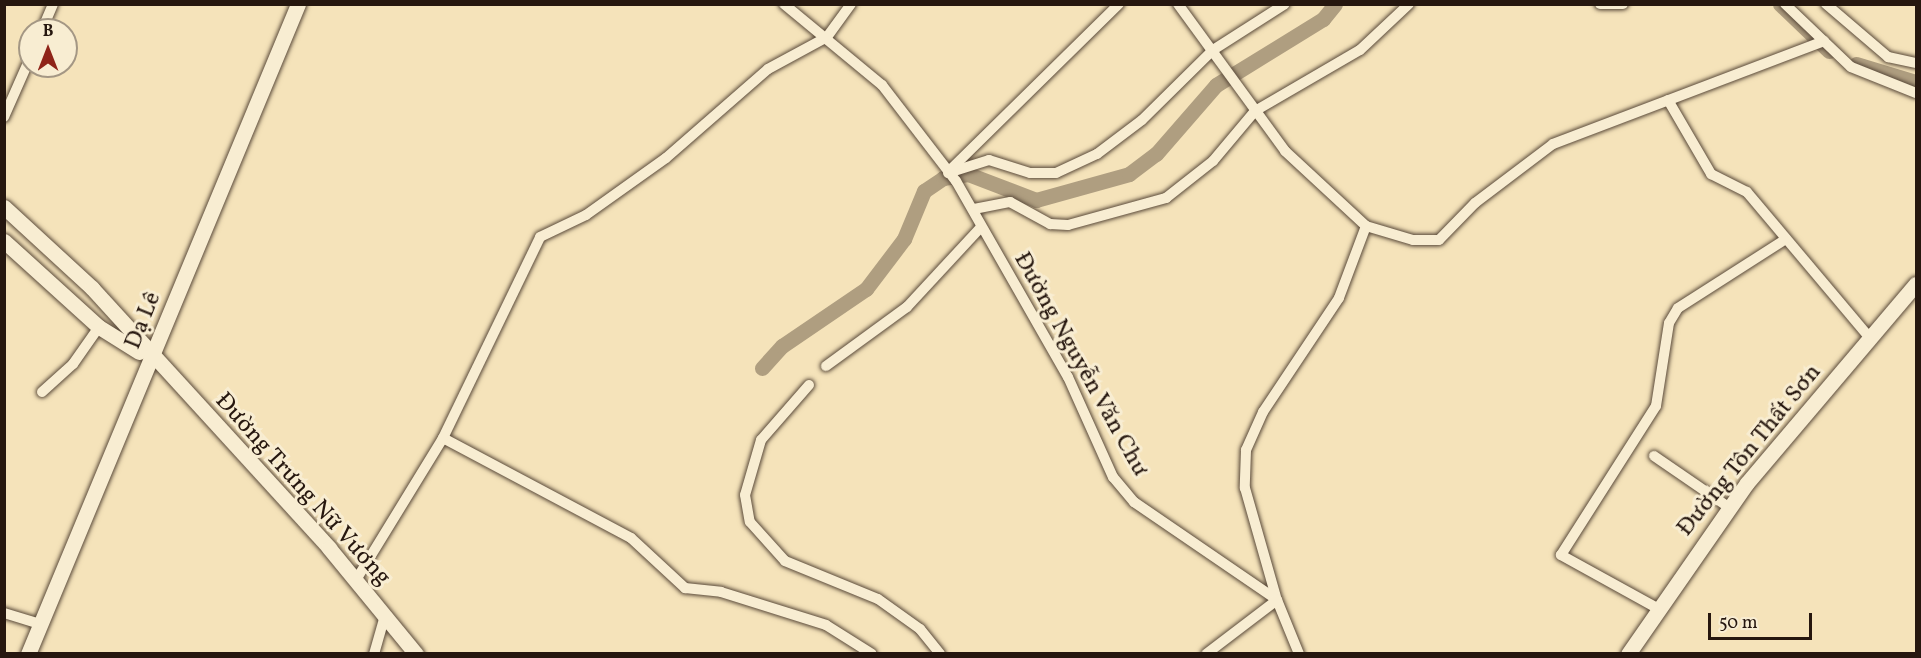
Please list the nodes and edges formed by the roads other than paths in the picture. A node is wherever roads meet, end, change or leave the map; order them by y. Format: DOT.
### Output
graph roads {
  1 [pos="298,4"];
  2 [pos="784,4"];
  3 [pos="851,4"];
  4 [pos="1119,4"];
  5 [pos="1178,4"];
  6 [pos="1285,4"];
  7 [pos="1409,4"];
  8 [pos="1600,4"];
  9 [pos="1623,4"];
  10 [pos="1785,4"];
  11 [pos="1826,4"];
  12 [pos="827,37"];
  13 [pos="1824,41"];
  14 [pos="1214,52"];
  15 [pos="1917,63"];
  16 [pos="21,78"];
  17 [pos="1917,93"];
  18 [pos="1668,100"];
  19 [pos="1255,111"];
  20 [pos="4,117"];
  21 [pos="952,177"];
  22 [pos="971,205"];
  23 [pos="4,207"];
  24 [pos="1365,226"];
  25 [pos="981,227"];
  26 [pos="1786,239"];
  27 [pos="4,241"];
  28 [pos="1914,293"];
  29 [pos="99,327"];
  30 [pos="1870,338"];
  31 [pos="152,360"];
  32 [pos="826,366"];
  33 [pos="809,385"];
  34 [pos="42,392"];
  35 [pos="443,438"];
  36 [pos="1654,456"];
  37 [pos="1730,508"];
  38 [pos="356,580"];
  39 [pos="1277,600"];
  40 [pos="1657,608"];
  41 [pos="4,613"];
  42 [pos="385,616"];
  43 [pos="41,624"];
  44 [pos="28,654"];
  45 [pos="374,654"];
  46 [pos="416,654"];
  47 [pos="872,654"];
  48 [pos="940,654"];
  49 [pos="1206,654"];
  50 [pos="1299,654"];
  51 [pos="1628,654"];
  1 -- 31 [label="street, Dạ Lê"];
  2 -- 12 [label="street"];
  3 -- 12 [label="street"];
  4 -- 21 [label="street"];
  5 -- 14 [label="street"];
  6 -- 14 [label="street"];
  7 -- 19 [label="street"];
  8 -- 9 [label="street"];
  10 -- 13 [label="street"];
  11 -- 15 [label="street"];
  12 -- 21 [label="street"];
  12 -- 35 [label="street"];
  13 -- 17 [label="street"];
  13 -- 18 [label="street"];
  14 -- 19 [label="street"];
  14 -- 21 [label="street"];
  16 -- 20 [label="street"];
  18 -- 24 [label="street"];
  18 -- 26 [label="street"];
  19 -- 22 [label="street"];
  19 -- 24 [label="street"];
  21 -- 22 [label="street, Đường Nguyễn Văn Chư"];
  22 -- 25 [label="street, Đường Nguyễn Văn Chư"];
  23 -- 31 [label="street"];
  24 -- 39 [label="street"];
  25 -- 32 [label="street"];
  25 -- 39 [label="street, Đường Nguyễn Văn Chư"];
  26 -- 30 [label="street"];
  26 -- 40 [label="street"];
  27 -- 29 [label="street"];
  28 -- 30 [label="street, Đường Tôn Thất Sơn"];
  29 -- 31 [label="street"];
  29 -- 34 [label="street"];
  30 -- 37 [label="street, Đường Tôn Thất Sơn"];
  31 -- 38 [label="street, Đường Trưng Nữ Vương"];
  31 -- 43 [label="street, Dạ Lê"];
  33 -- 48 [label="street"];
  35 -- 38 [label="street"];
  35 -- 47 [label="street"];
  36 -- 37 [label="street"];
  37 -- 40 [label="street, Đường Tôn Thất Sơn"];
  38 -- 42 [label="street, Đường Trưng Nữ Vương"];
  39 -- 49 [label="street"];
  39 -- 50 [label="street"];
  40 -- 51 [label="street, Đường Tôn Thất Sơn"];
  41 -- 43 [label="street"];
  42 -- 45 [label="street"];
  42 -- 46 [label="street, Đường Trưng Nữ Vương"];
  43 -- 44 [label="street, Dạ Lê"];
}
